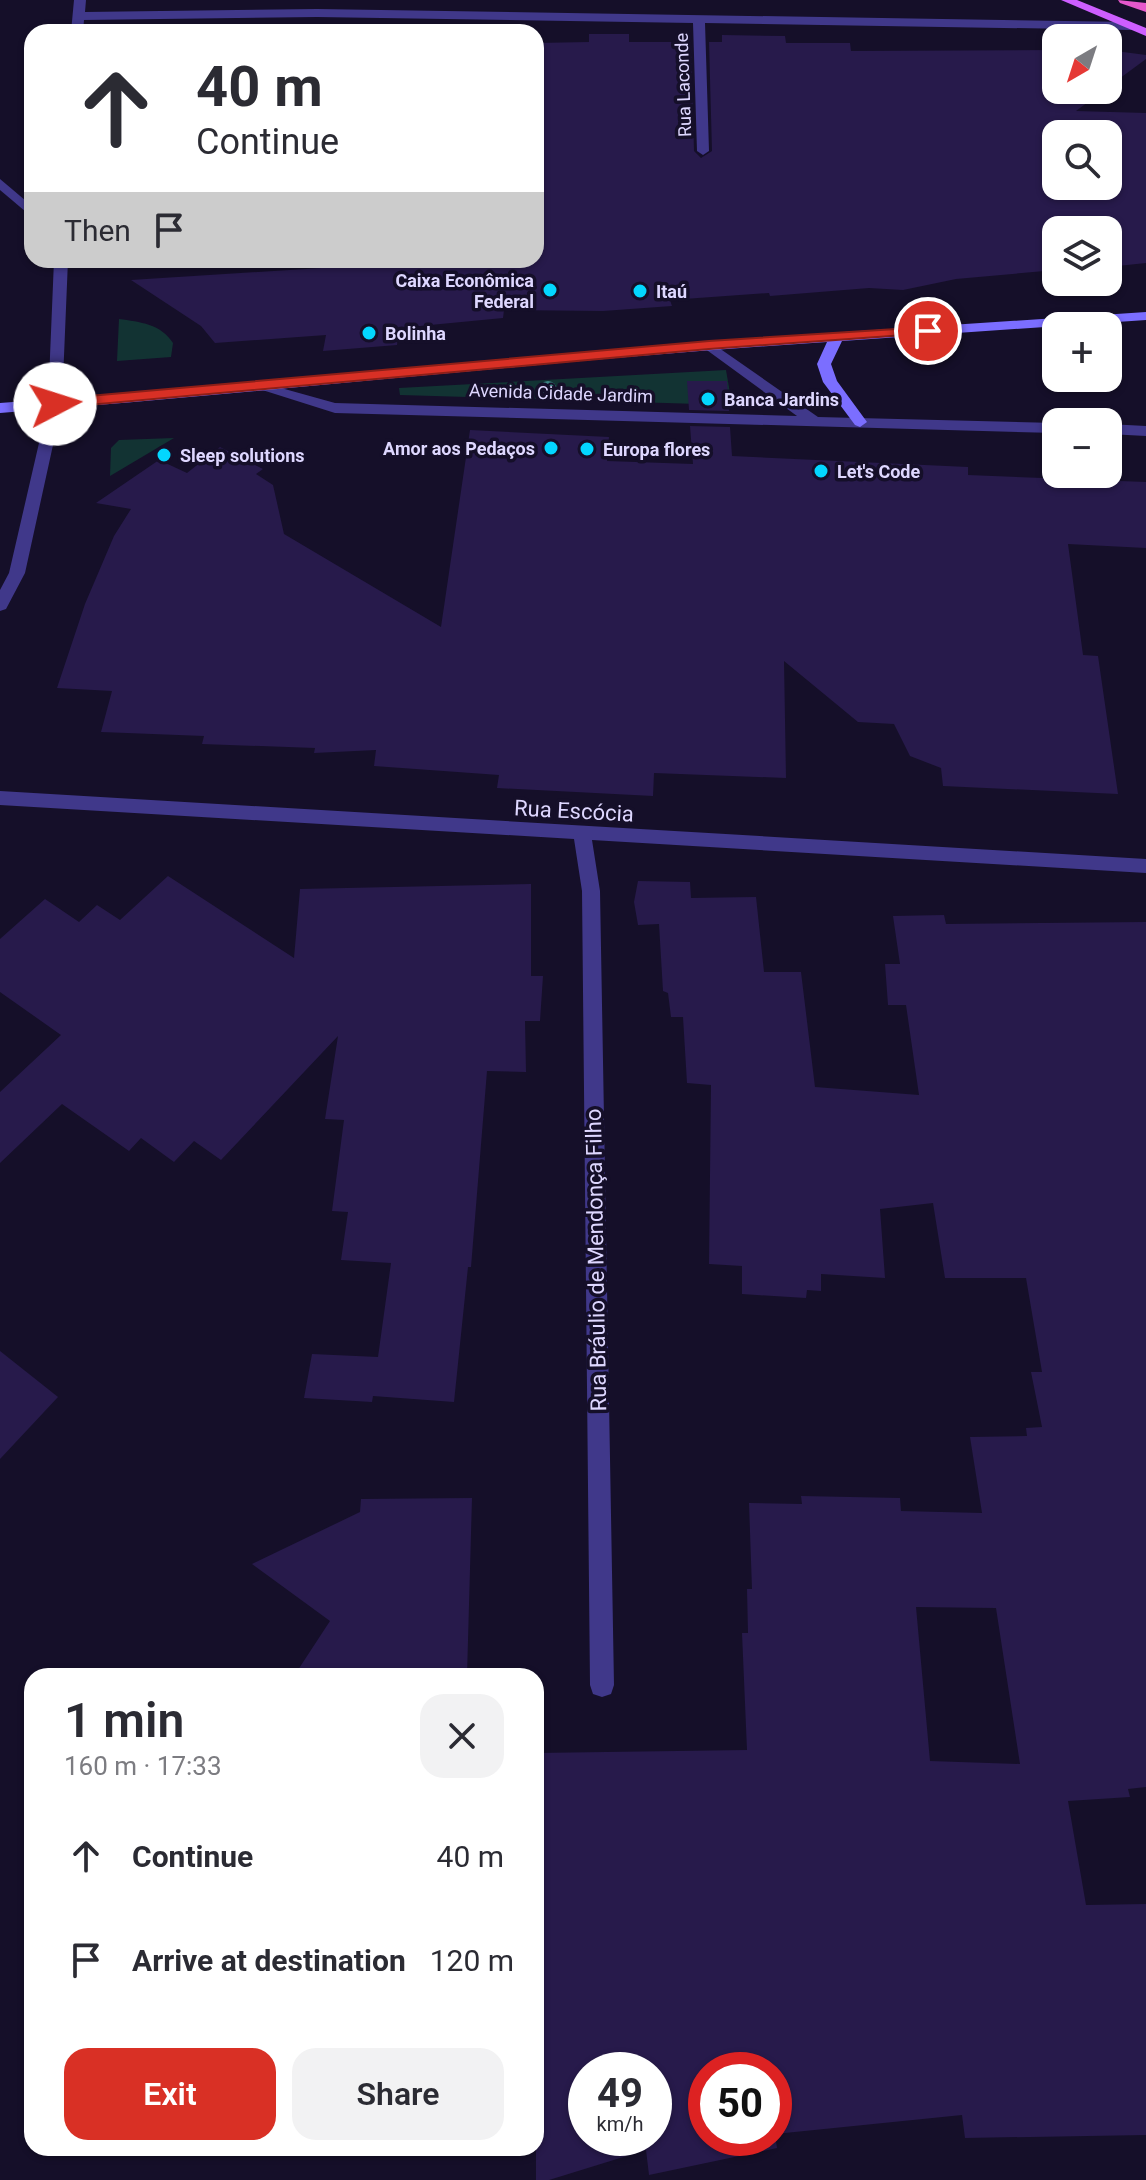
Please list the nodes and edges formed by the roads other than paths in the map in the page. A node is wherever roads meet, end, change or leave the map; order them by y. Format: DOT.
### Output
graph roads {
  1 [pos="80,0"];
  2 [pos="413,0"];
  3 [pos="553,0"];
  4 [pos="1067,0"];
  5 [pos="1125,0"];
  6 [pos="1146,8"];
  7 [pos="408,15"];
  8 [pos="78,16"];
  9 [pos="524,18"];
  10 [pos="699,18"];
  11 [pos="78,24"];
  12 [pos="1131,26"];
  13 [pos="1146,32"];
  14 [pos="703,151"];
  15 [pos="0,183"];
  16 [pos="24,206"];
  17 [pos="61,268"];
  18 [pos="1146,316"];
  19 [pos="837,336"];
  20 [pos="709,345"];
  21 [pos="263,388"];
  22 [pos="55,404"];
  23 [pos="0,408"];
  24 [pos="814,421"];
  25 [pos="860,422"];
  26 [pos="1042,428"];
  27 [pos="1122,430"];
  28 [pos="1146,431"];
  29 [pos="0,605"];
  30 [pos="0,798"];
  31 [pos="582,835"];
  32 [pos="1146,866"];
  33 [pos="602,1685"];
  1 -- 8 [label="street"];
  2 -- 7 [label="street"];
  3 -- 9 [label="street"];
  4 -- 12 [label="main road"];
  5 -- 6 [label="highway"];
  7 -- 8 [label="street"];
  7 -- 9 [label="street"];
  8 -- 11 [label="street"];
  9 -- 10 [label="street"];
  10 -- 12 [label="street"];
  10 -- 14 [label="street, Rua Laconde"];
  12 -- 13 [label="main road"];
  15 -- 16 [label="street"];
  17 -- 22 [label="street"];
  18 -- 19 [label="main road, Avenida Cidade Jardim"];
  19 -- 20 [label="main road, Avenida Cidade Jardim"];
  19 -- 25 [label="main road"];
  20 -- 21 [label="main road, Avenida Cidade Jardim"];
  20 -- 24 [label="street"];
  21 -- 22 [label="main road"];
  21 -- 24 [label="street, Avenida Cidade Jardim"];
  22 -- 23 [label="main road"];
  22 -- 29 [label="street"];
  24 -- 25 [label="street, Avenida Cidade Jardim"];
  25 -- 26 [label="street, Avenida Cidade Jardim"];
  27 -- 28 [label="street"];
  30 -- 31 [label="street, Rua Escócia"];
  31 -- 32 [label="street, Rua Escócia"];
  31 -- 33 [label="street, Rua Bráulio de Mendonça Filho"];
}
